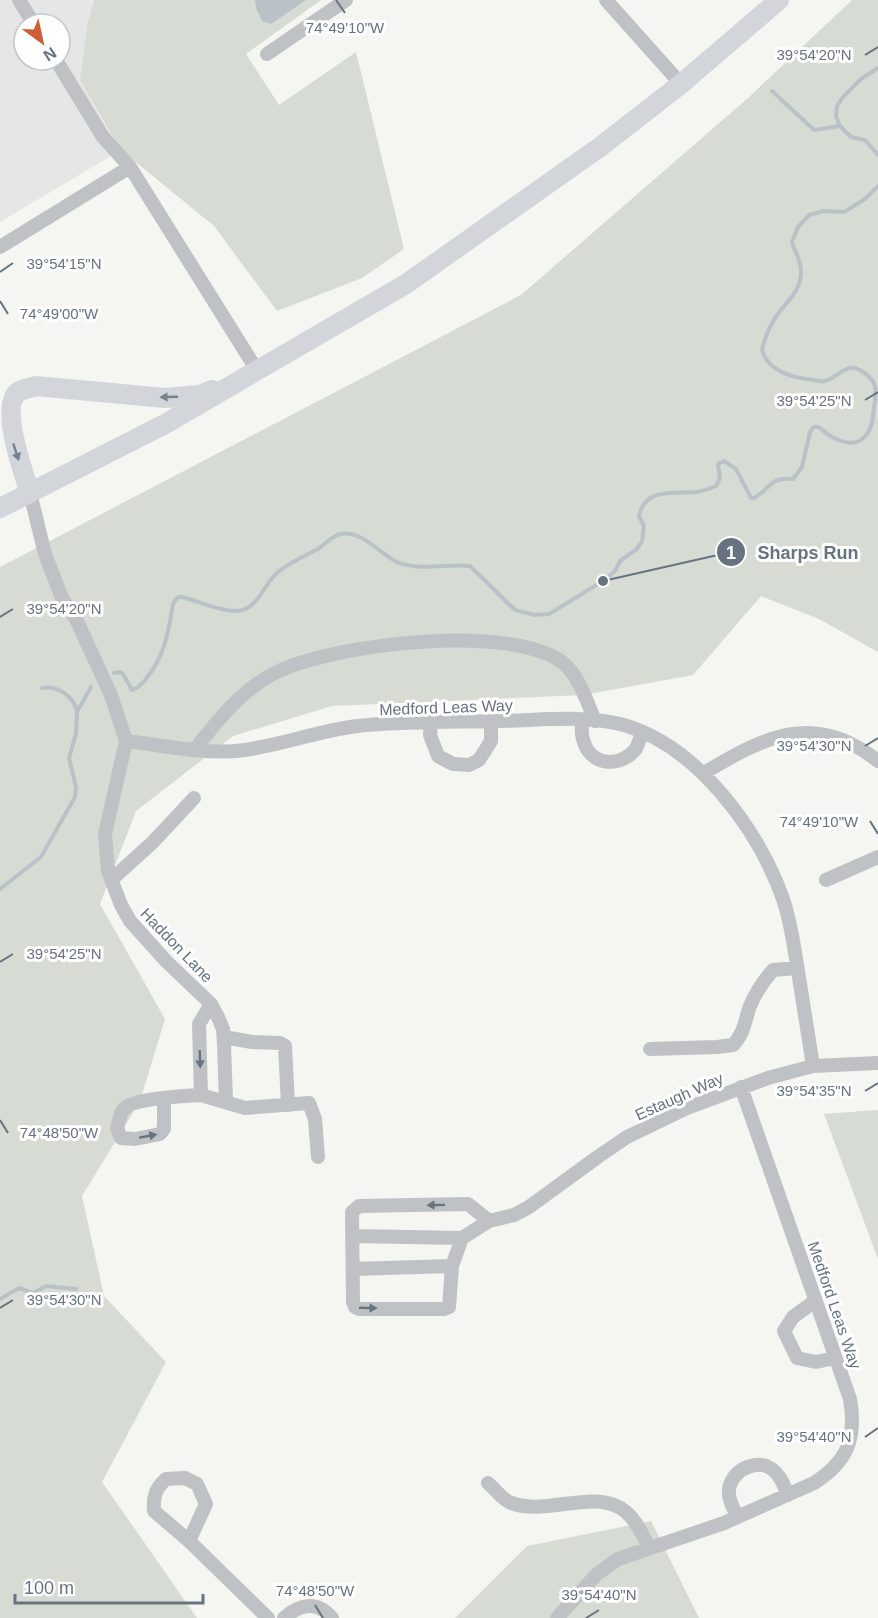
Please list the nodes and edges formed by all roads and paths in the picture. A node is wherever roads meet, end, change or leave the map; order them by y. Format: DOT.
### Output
graph roads {
  1 [pos="346,0"];
  2 [pos="606,0"];
  3 [pos="779,0"];
  4 [pos="267,54"];
  5 [pos="63,72"];
  6 [pos="681,84"];
  7 [pos="130,167"];
  8 [pos="0,248"];
  9 [pos="252,375"];
  10 [pos="30,493"];
  11 [pos="0,508"];
  12 [pos="491,721"];
  13 [pos="588,721"];
  14 [pos="430,723"];
  15 [pos="642,732"];
  16 [pos="126,741"];
  17 [pos="195,749"];
  18 [pos="878,761"];
  19 [pos="704,773"];
  20 [pos="194,798"];
  21 [pos="878,857"];
  22 [pos="111,880"];
  23 [pos="826,880"];
  24 [pos="797,968"];
  25 [pos="211,1004"];
  26 [pos="224,1037"];
  27 [pos="650,1048"];
  28 [pos="878,1063"];
  29 [pos="813,1066"];
  30 [pos="741,1087"];
  31 [pos="201,1095"];
  32 [pos="164,1099"];
  33 [pos="226,1101"];
  34 [pos="288,1105"];
  35 [pos="318,1157"];
  36 [pos="489,1221"];
  37 [pos="352,1236"];
  38 [pos="462,1238"];
  39 [pos="452,1266"];
  40 [pos="353,1269"];
  41 [pos="815,1301"];
  42 [pos="835,1358"];
  43 [pos="488,1483"];
  44 [pos="788,1495"];
  45 [pos="738,1517"];
  46 [pos="189,1541"];
  47 [pos="649,1547"];
  48 [pos="268,1618"];
  49 [pos="284,1618"];
  50 [pos="332,1618"];
  51 [pos="556,1618"];
  1 -- 4 [label="street"];
  2 -- 6 [label="street"];
  3 -- 6 [label="highway"];
  5 -- 7 [label="street"];
  6 -- 9 [label="highway"];
  7 -- 8 [label="street"];
  7 -- 9 [label="street"];
  9 -- 10 [label="highway"];
  9 -- 10 [label="highway, one-way"];
  10 -- 11 [label="highway"];
  10 -- 16 [label="street"];
  12 -- 13 [label="street, Medford Leas Way"];
  12 -- 14 [label="street, Medford Leas Way"];
  12 -- 14 [label="street"];
  13 -- 15 [label="street, Medford Leas Way"];
  13 -- 15 [label="street"];
  13 -- 17 [label="street"];
  14 -- 17 [label="street, Medford Leas Way"];
  15 -- 19 [label="street, Medford Leas Way"];
  16 -- 17 [label="street, Medford Leas Way"];
  16 -- 22 [label="street, Haddon Lane"];
  18 -- 19 [label="street"];
  19 -- 24 [label="street, Medford Leas Way"];
  20 -- 22 [label="street"];
  21 -- 23 [label="street"];
  22 -- 25 [label="street, Haddon Lane"];
  24 -- 27 [label="street"];
  24 -- 29 [label="street, Medford Leas Way"];
  25 -- 26 [label="street, Haddon Lane"];
  25 -- 31 [label="street, one-way"];
  26 -- 33 [label="street, Haddon Lane"];
  26 -- 34 [label="street"];
  28 -- 29 [label="street, Estaugh Way"];
  29 -- 30 [label="street, Estaugh Way"];
  30 -- 36 [label="street, Estaugh Way"];
  30 -- 41 [label="street, Medford Leas Way"];
  31 -- 32 [label="street"];
  31 -- 33 [label="street"];
  33 -- 34 [label="street"];
  34 -- 35 [label="street"];
  36 -- 37 [label="street, one-way"];
  36 -- 38 [label="street, Estaugh Way"];
  37 -- 38 [label="street"];
  37 -- 40 [label="street"];
  38 -- 39 [label="street"];
  39 -- 40 [label="street"];
  40 -- 39 [label="street, one-way"];
  41 -- 42 [label="street, Medford Leas Way"];
  41 -- 42 [label="street"];
  42 -- 44 [label="street, Medford Leas Way"];
  43 -- 47 [label="street"];
  44 -- 45 [label="street, Medford Leas Way"];
  44 -- 45 [label="street"];
  45 -- 47 [label="street, Medford Leas Way"];
  46 -- 46 [label="street"];
  46 -- 48 [label="street"];
  47 -- 51 [label="street, Medford Leas Way"];
  49 -- 50 [label="street"];
}
